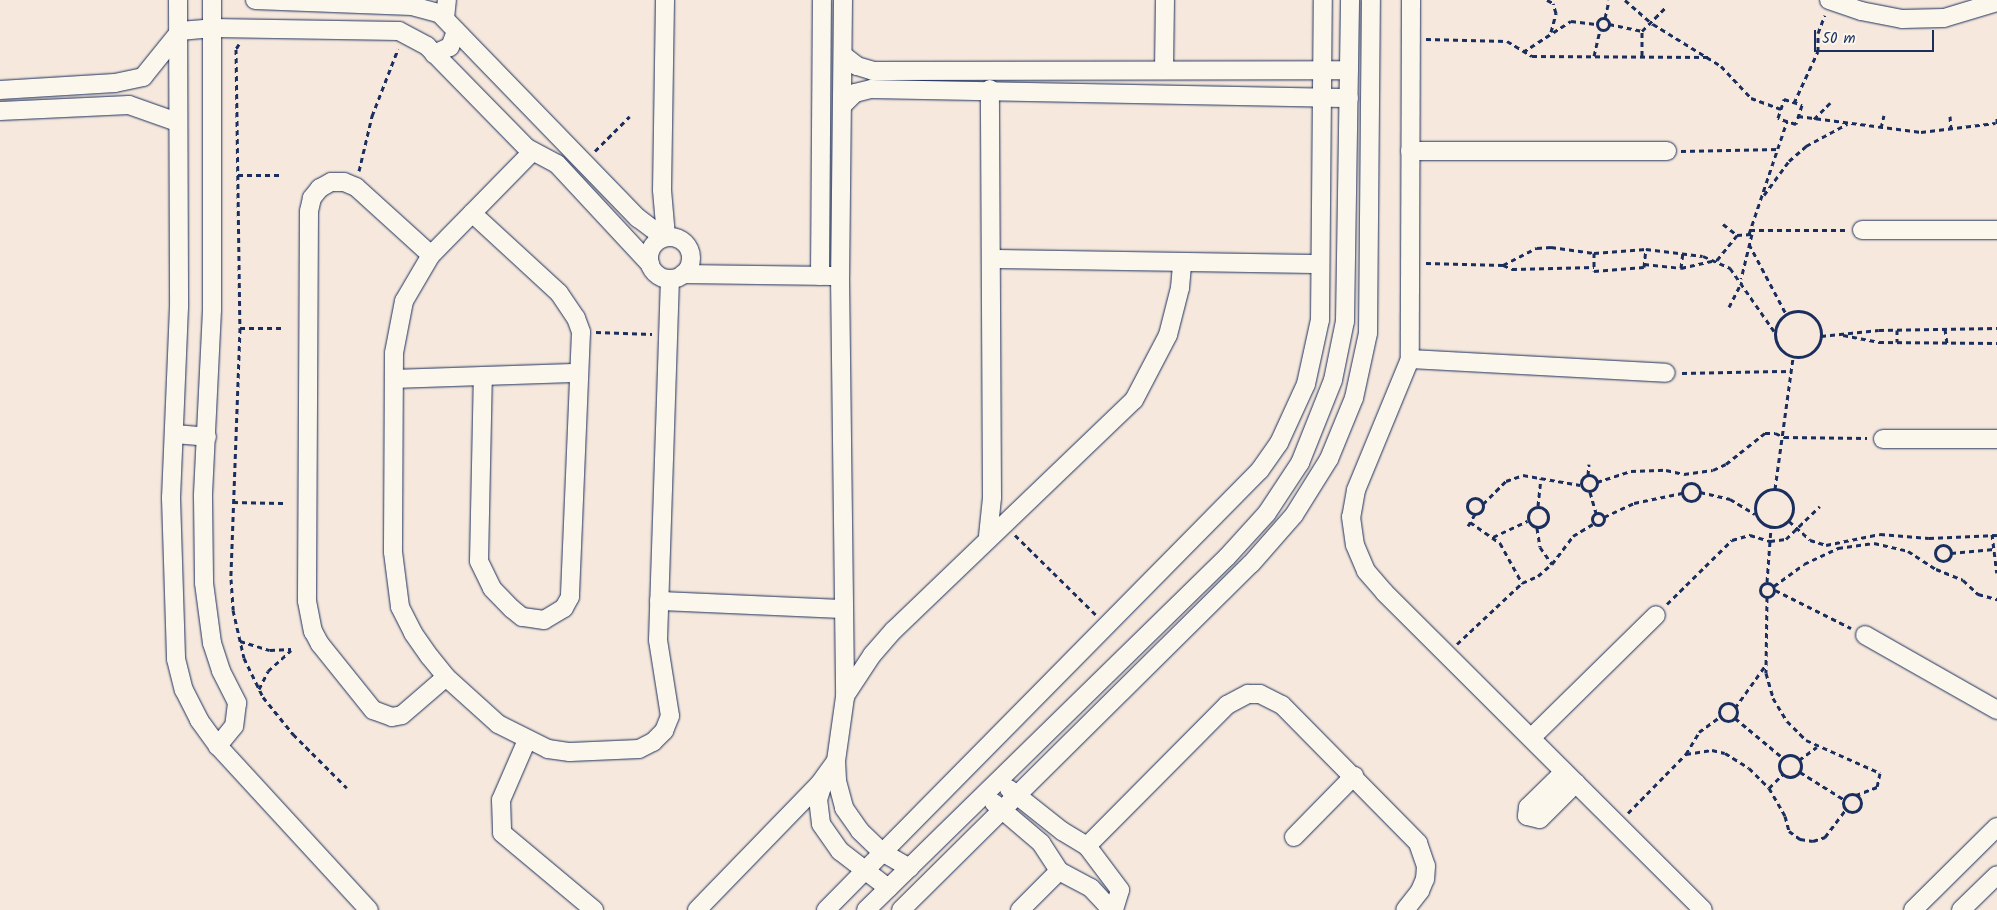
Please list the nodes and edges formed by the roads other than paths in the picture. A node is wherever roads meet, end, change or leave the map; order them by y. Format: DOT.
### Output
graph roads {
  1 [pos="178,0"];
  2 [pos="212,0"];
  3 [pos="256,0"];
  4 [pos="447,0"];
  5 [pos="665,0"];
  6 [pos="822,0"];
  7 [pos="843,0"];
  8 [pos="1165,0"];
  9 [pos="1323,0"];
  10 [pos="1350,0"];
  11 [pos="1371,0"];
  12 [pos="1411,0"];
  13 [pos="1830,1"];
  14 [pos="296,2"];
  15 [pos="1997,2"];
  16 [pos="426,8"];
  17 [pos="450,24"];
  18 [pos="213,28"];
  19 [pos="180,31"];
  20 [pos="295,31"];
  21 [pos="405,38"];
  22 [pos="434,54"];
  23 [pos="843,58"];
  24 [pos="821,59"];
  25 [pos="1164,70"];
  26 [pos="1322,70"];
  27 [pos="1349,70"];
  28 [pos="990,89"];
  29 [pos="0,90"];
  30 [pos="1322,96"];
  31 [pos="1349,98"];
  32 [pos="843,105"];
  33 [pos="0,111"];
  34 [pos="541,119"];
  35 [pos="177,122"];
  36 [pos="526,146"];
  37 [pos="568,146"];
  38 [pos="1667,151"];
  39 [pos="1410,152"];
  40 [pos="557,164"];
  41 [pos="472,213"];
  42 [pos="1862,230"];
  43 [pos="1997,230"];
  44 [pos="664,237"];
  45 [pos="431,255"];
  46 [pos="991,259"];
  47 [pos="1182,263"];
  48 [pos="650,264"];
  49 [pos="1320,264"];
  50 [pos="820,276"];
  51 [pos="840,276"];
  52 [pos="676,277"];
  53 [pos="1410,359"];
  54 [pos="579,373"];
  55 [pos="1666,373"];
  56 [pos="483,376"];
  57 [pos="394,379"];
  58 [pos="175,434"];
  59 [pos="207,437"];
  60 [pos="1883,439"];
  61 [pos="1997,439"];
  62 [pos="988,536"];
  63 [pos="659,601"];
  64 [pos="844,609"];
  65 [pos="1656,615"];
  66 [pos="1865,635"];
  67 [pos="446,677"];
  68 [pos="844,697"];
  69 [pos="1997,710"];
  70 [pos="1531,738"];
  71 [pos="527,740"];
  72 [pos="218,746"];
  73 [pos="836,761"];
  74 [pos="826,776"];
  75 [pos="1354,776"];
  76 [pos="998,780"];
  77 [pos="984,795"];
  78 [pos="1018,796"];
  79 [pos="1003,810"];
  80 [pos="1997,826"];
  81 [pos="1294,838"];
  82 [pos="1087,846"];
  83 [pos="882,852"];
  84 [pos="910,868"];
  85 [pos="865,871"];
  86 [pos="1059,871"];
  87 [pos="1997,875"];
  88 [pos="888,888"];
  89 [pos="1115,907"];
  90 [pos="369,910"];
  91 [pos="594,910"];
  92 [pos="697,910"];
  93 [pos="826,910"];
  94 [pos="866,910"];
  95 [pos="901,910"];
  96 [pos="1020,910"];
  97 [pos="1405,910"];
  98 [pos="1703,910"];
  99 [pos="1914,910"];
  100 [pos="1961,910"];
  1 -- 19 [label="street"];
  2 -- 18 [label="street"];
  3 -- 14 [label="street"];
  4 -- 17 [label="street"];
  5 -- 44 [label="street"];
  6 -- 24 [label="street"];
  7 -- 23 [label="street"];
  8 -- 25 [label="street"];
  9 -- 26 [label="street"];
  10 -- 27 [label="street"];
  11 -- 78 [label="street"];
  12 -- 39 [label="street"];
  13 -- 15 [label="street"];
  14 -- 16 [label="street"];
  14 -- 20 [label="street"];
  16 -- 17 [label="street"];
  16 -- 21 [label="street"];
  17 -- 22 [label="street"];
  17 -- 34 [label="street"];
  18 -- 19 [label="street"];
  18 -- 20 [label="street"];
  18 -- 59 [label="street"];
  19 -- 29 [label="street"];
  19 -- 35 [label="street"];
  20 -- 21 [label="street"];
  21 -- 22 [label="street"];
  22 -- 36 [label="street"];
  23 -- 24 [label="street"];
  23 -- 25 [label="street"];
  23 -- 32 [label="street"];
  24 -- 50 [label="street"];
  25 -- 26 [label="street"];
  26 -- 27 [label="street"];
  26 -- 30 [label="street"];
  27 -- 31 [label="street"];
  28 -- 30 [label="street"];
  28 -- 32 [label="street"];
  28 -- 46 [label="street"];
  30 -- 31 [label="street"];
  30 -- 49 [label="street"];
  31 -- 76 [label="street"];
  32 -- 51 [label="street"];
  33 -- 35 [label="street"];
  34 -- 36 [label="street"];
  34 -- 37 [label="street"];
  35 -- 58 [label="street"];
  36 -- 40 [label="street"];
  36 -- 41 [label="street"];
  37 -- 40 [label="street"];
  37 -- 44 [label="street"];
  38 -- 39 [label="street"];
  39 -- 53 [label="street"];
  40 -- 48 [label="street"];
  41 -- 45 [label="street"];
  41 -- 54 [label="street"];
  42 -- 43 [label="street"];
  44 -- 48 [label="street"];
  44 -- 52 [label="street"];
  45 -- 57 [label="street"];
  45 -- 67 [label="street"];
  46 -- 47 [label="street"];
  46 -- 62 [label="street"];
  47 -- 49 [label="street"];
  47 -- 62 [label="street"];
  48 -- 52 [label="street"];
  49 -- 83 [label="street"];
  50 -- 51 [label="street"];
  50 -- 52 [label="street"];
  51 -- 64 [label="street"];
  52 -- 63 [label="street"];
  53 -- 55 [label="street"];
  53 -- 70 [label="street"];
  54 -- 56 [label="street"];
  54 -- 56 [label="street"];
  56 -- 57 [label="street"];
  57 -- 67 [label="street"];
  58 -- 59 [label="street"];
  58 -- 72 [label="street"];
  59 -- 72 [label="street"];
  60 -- 61 [label="street"];
  62 -- 68 [label="street"];
  63 -- 64 [label="street"];
  63 -- 71 [label="street"];
  64 -- 68 [label="street"];
  65 -- 70 [label="street"];
  66 -- 69 [label="street"];
  67 -- 71 [label="street"];
  68 -- 73 [label="street"];
  70 -- 98 [label="street"];
  71 -- 91 [label="street"];
  72 -- 90 [label="street"];
  73 -- 74 [label="street"];
  73 -- 83 [label="street"];
  74 -- 85 [label="street"];
  74 -- 92 [label="street"];
  75 -- 81 [label="street"];
  75 -- 82 [label="street"];
  75 -- 97 [label="street"];
  76 -- 77 [label="street"];
  76 -- 78 [label="street"];
  77 -- 79 [label="street"];
  77 -- 84 [label="street"];
  78 -- 79 [label="street"];
  78 -- 82 [label="street"];
  79 -- 86 [label="street"];
  79 -- 95 [label="street"];
  80 -- 99 [label="street"];
  82 -- 89 [label="street"];
  83 -- 84 [label="street"];
  83 -- 85 [label="street"];
  84 -- 88 [label="street"];
  85 -- 88 [label="street"];
  85 -- 93 [label="street"];
  86 -- 89 [label="street"];
  86 -- 96 [label="street"];
  87 -- 100 [label="street"];
  88 -- 94 [label="street"];
}
